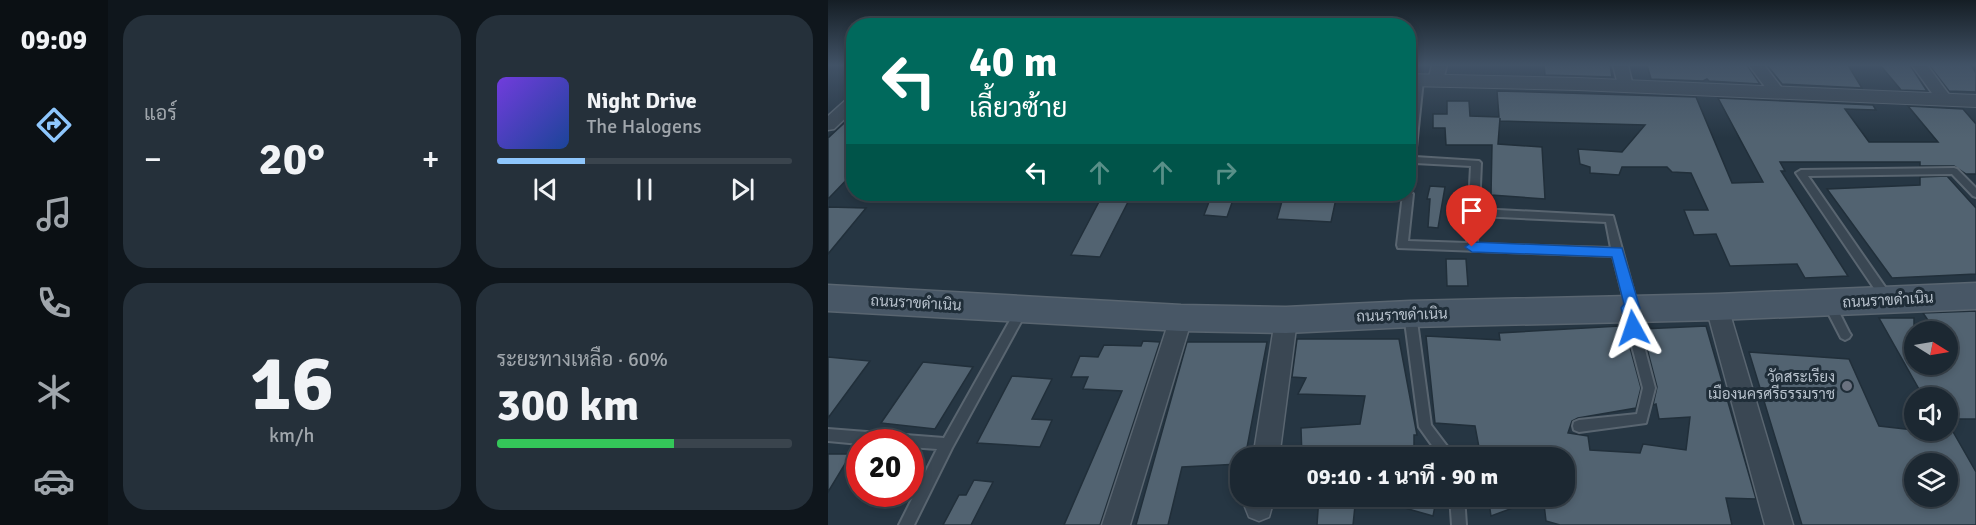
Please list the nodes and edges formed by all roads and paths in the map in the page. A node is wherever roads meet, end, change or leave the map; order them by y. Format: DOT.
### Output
graph roads {
  1 [pos="1423,90"];
  2 [pos="1714,90"];
  3 [pos="1775,90"];
  4 [pos="1937,90"];
  5 [pos="1777,92"];
  6 [pos="1945,100"];
  7 [pos="1975,102"];
  8 [pos="846,108"];
  9 [pos="828,125"];
  10 [pos="1416,130"];
  11 [pos="1416,160"];
  12 [pos="1976,194"];
  13 [pos="1406,201"];
  14 [pos="1473,212"];
  15 [pos="1472,247"];
  16 [pos="1617,252"];
  17 [pos="1975,297"];
  18 [pos="828,298"];
  19 [pos="1888,301"];
  20 [pos="1829,303"];
  21 [pos="1717,307"];
  22 [pos="1630,308"];
  23 [pos="1022,309"];
  24 [pos="1410,314"];
  25 [pos="1181,318"];
  26 [pos="1286,320"];
  27 [pos="1845,335"];
  28 [pos="1579,426"];
  29 [pos="828,435"];
  30 [pos="947,444"];
  31 [pos="1268,447"];
  32 [pos="1441,447"];
  33 [pos="1458,507"];
  34 [pos="906,525"];
  35 [pos="1116,525"];
  36 [pos="1459,525"];
  37 [pos="1779,525"];
  1 -- 10 [label="lane"];
  2 -- 5 [label="street"];
  3 -- 5 [label="street"];
  4 -- 6 [label="street"];
  5 -- 6 [label="street"];
  6 -- 7 [label="street"];
  8 -- 9 [label="street"];
  11 -- 14 [label="lane"];
  12 -- 19 [label="lane"];
  13 -- 15 [label="lane"];
  14 -- 15 [label="lane"];
  14 -- 16 [label="lane"];
  15 -- 16 [label="lane"];
  16 -- 22 [label="lane"];
  17 -- 19 [label="main road, ถนนราขดำเนิน"];
  18 -- 23 [label="main road, ถนนราขดำเนิน"];
  19 -- 20 [label="main road, ถนนราขดำเนิน"];
  20 -- 21 [label="main road, ถนนราขดำเนิน"];
  20 -- 27 [label="lane"];
  21 -- 22 [label="main road, ถนนราขดำเนิน"];
  21 -- 37 [label="street"];
  22 -- 24 [label="main road, ถนนราขดำเนิน"];
  22 -- 28 [label="lane"];
  23 -- 25 [label="main road, ถนนราขดำเนิน"];
  23 -- 30 [label="lane"];
  24 -- 26 [label="main road, ถนนราขดำเนิน"];
  24 -- 32 [label="lane"];
  25 -- 26 [label="main road, ถนนราขดำเนิน"];
  25 -- 35 [label="street"];
  26 -- 31 [label="street"];
  29 -- 30 [label="lane"];
  30 -- 34 [label="lane"];
  33 -- 36 [label="lane"];
}
